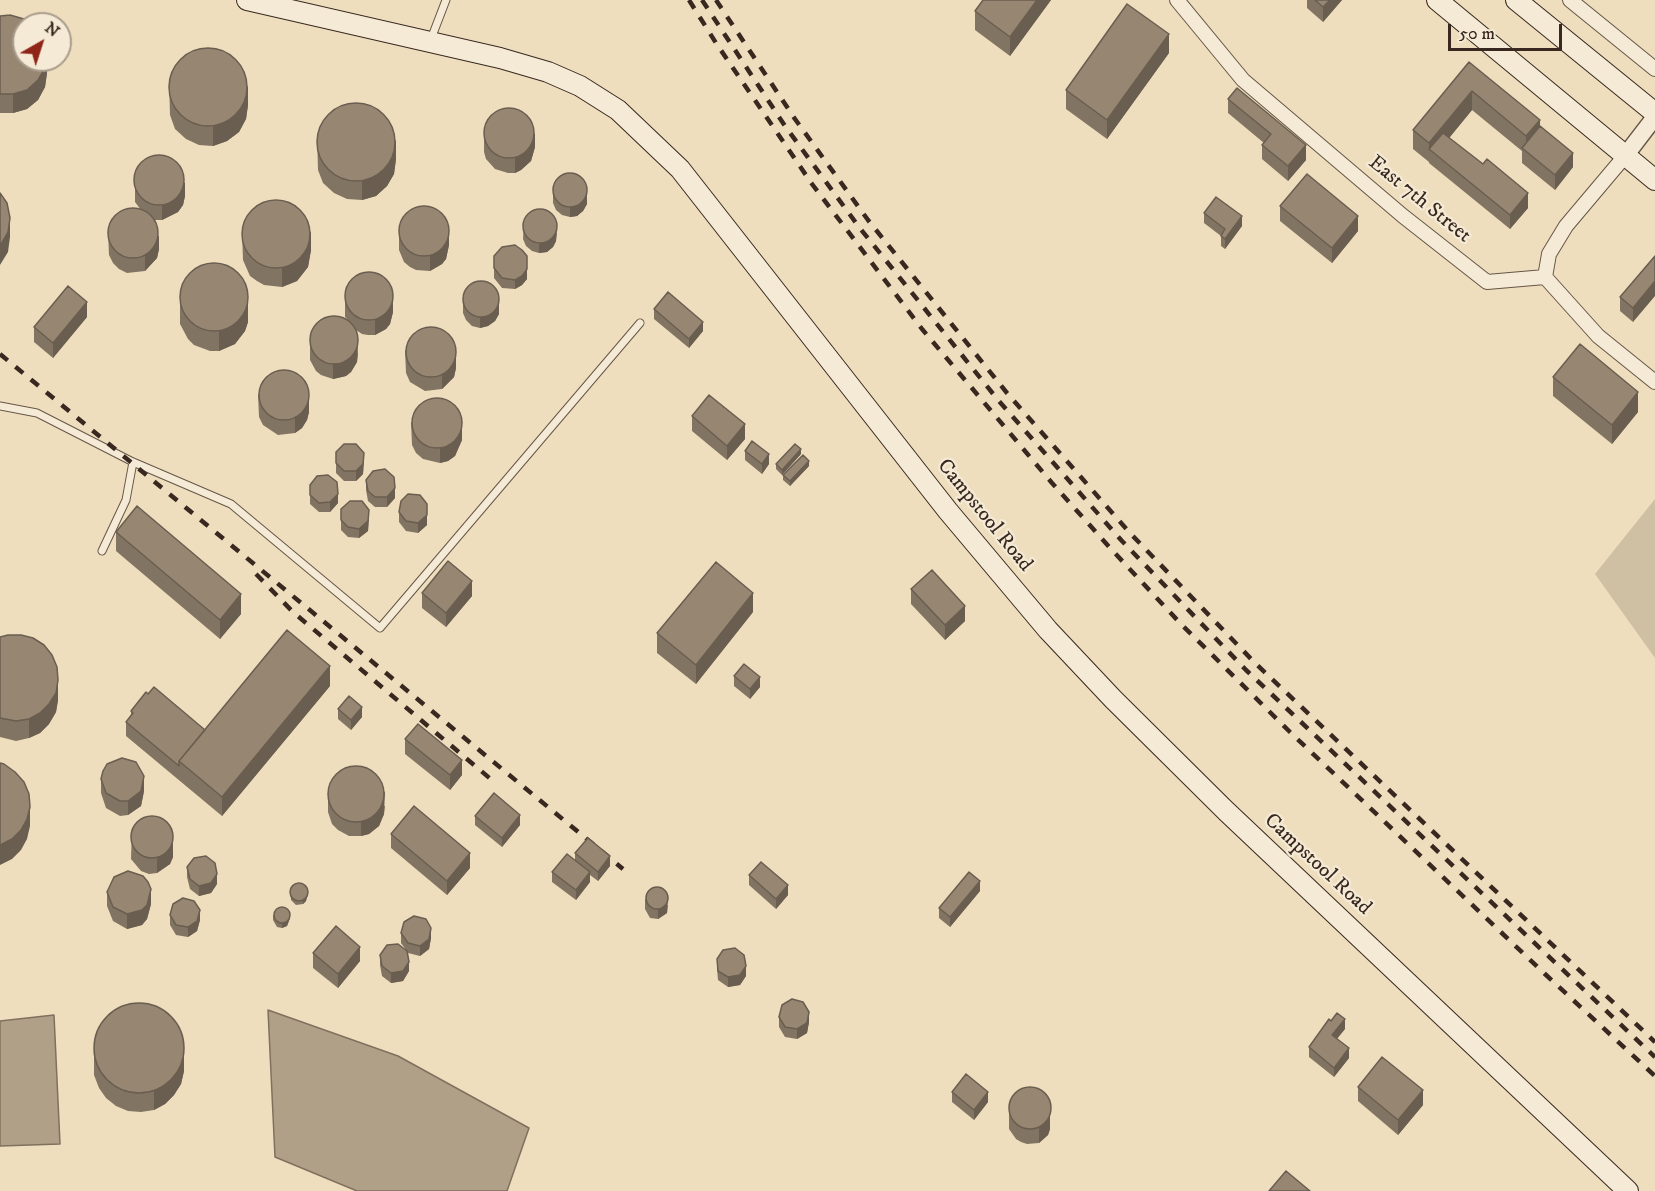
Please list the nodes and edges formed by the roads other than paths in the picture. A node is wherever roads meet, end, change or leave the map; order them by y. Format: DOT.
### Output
graph roads {
  1 [pos="248,0"];
  2 [pos="446,0"];
  3 [pos="1177,0"];
  4 [pos="1437,0"];
  5 [pos="1516,0"];
  6 [pos="1570,0"];
  7 [pos="430,42"];
  8 [pos="1655,69"];
  9 [pos="1655,113"];
  10 [pos="1655,117"];
  11 [pos="1625,156"];
  12 [pos="1655,180"];
  13 [pos="1545,277"];
  14 [pos="640,323"];
  15 [pos="1655,382"];
  16 [pos="0,406"];
  17 [pos="133,462"];
  18 [pos="102,551"];
  19 [pos="1628,1191"];
  1 -- 7 [label="main road, Campstool Road"];
  2 -- 7 [label="lane"];
  3 -- 13 [label="street, East 7th Street"];
  4 -- 11 [label="main road"];
  5 -- 9 [label="main road"];
  6 -- 8 [label="street"];
  7 -- 19 [label="main road, Campstool Road"];
  10 -- 11 [label="street"];
  11 -- 12 [label="main road"];
  11 -- 13 [label="street"];
  13 -- 15 [label="street"];
  14 -- 17 [label="lane"];
  16 -- 17 [label="lane"];
  17 -- 18 [label="lane"];
}
